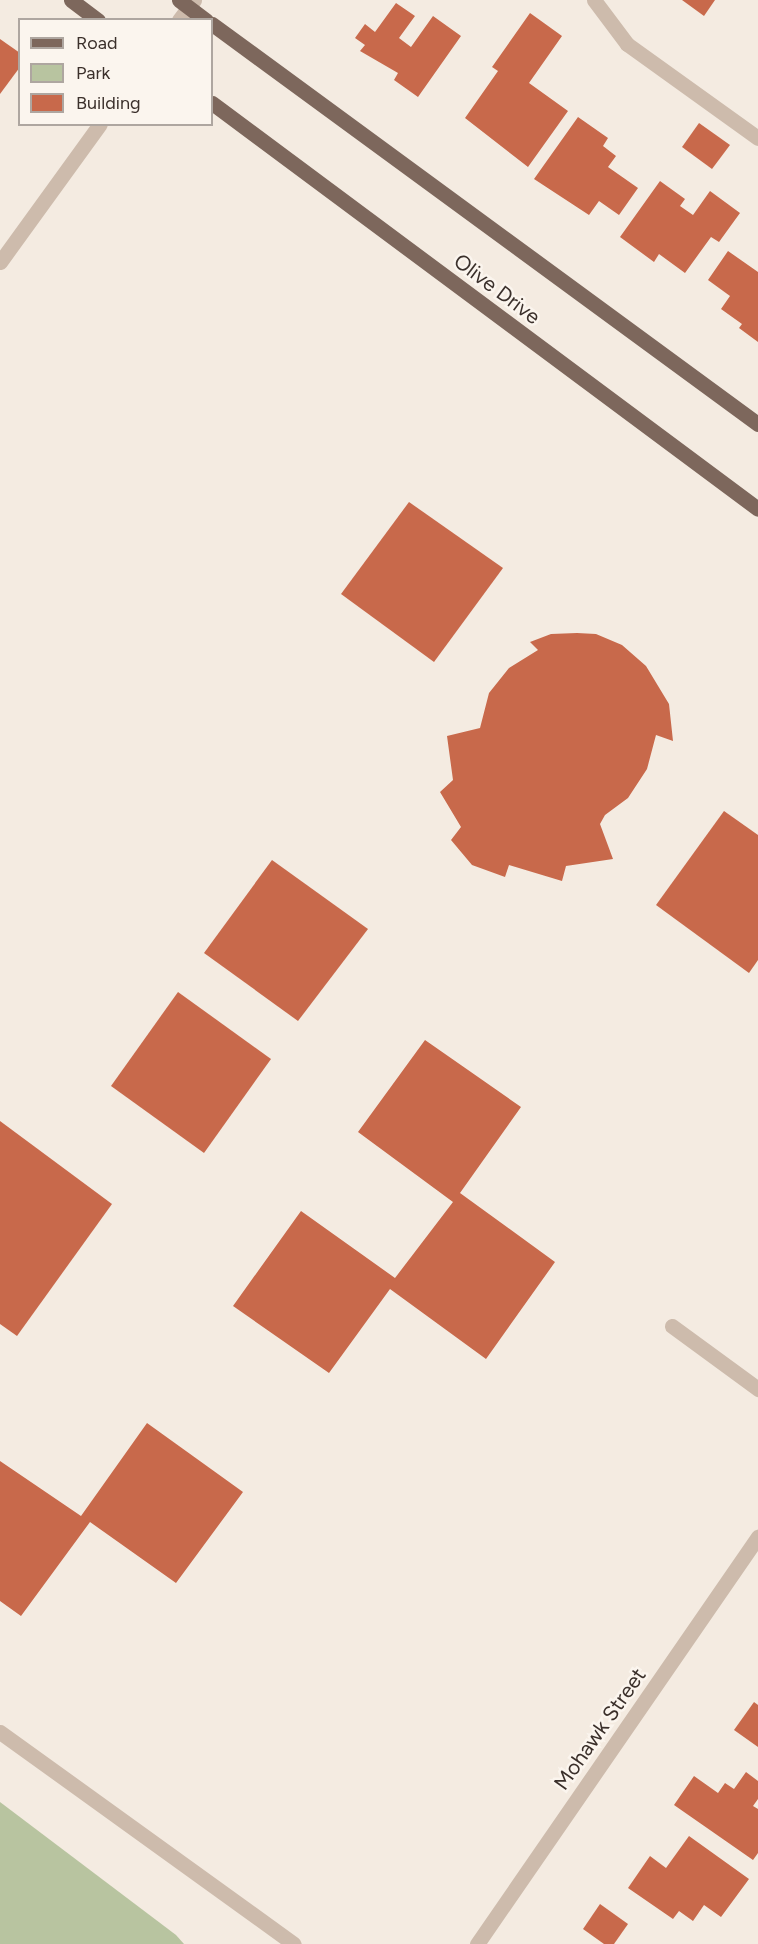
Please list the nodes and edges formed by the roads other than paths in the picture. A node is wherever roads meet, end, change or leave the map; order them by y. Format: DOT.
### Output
graph roads {
  1 [pos="71,0"];
  2 [pos="594,0"];
  3 [pos="185,7"];
  4 [pos="95,18"];
  5 [pos="203,18"];
  6 [pos="213,25"];
  7 [pos="213,104"];
  8 [pos="99,126"];
  9 [pos="758,138"];
  10 [pos="0,262"];
  11 [pos="758,424"];
  12 [pos="758,509"];
  13 [pos="672,1326"];
  14 [pos="758,1389"];
  15 [pos="758,1537"];
  16 [pos="0,1732"];
  17 [pos="294,1944"];
  18 [pos="477,1944"];
  1 -- 4 [label="main road"];
  2 -- 9 [label="street"];
  3 -- 5 [label="main road"];
  6 -- 11 [label="main road"];
  7 -- 12 [label="main road, Olive Drive"];
  8 -- 10 [label="street"];
  13 -- 14 [label="street"];
  15 -- 18 [label="street, Mohawk Street"];
  16 -- 17 [label="street"];
}
